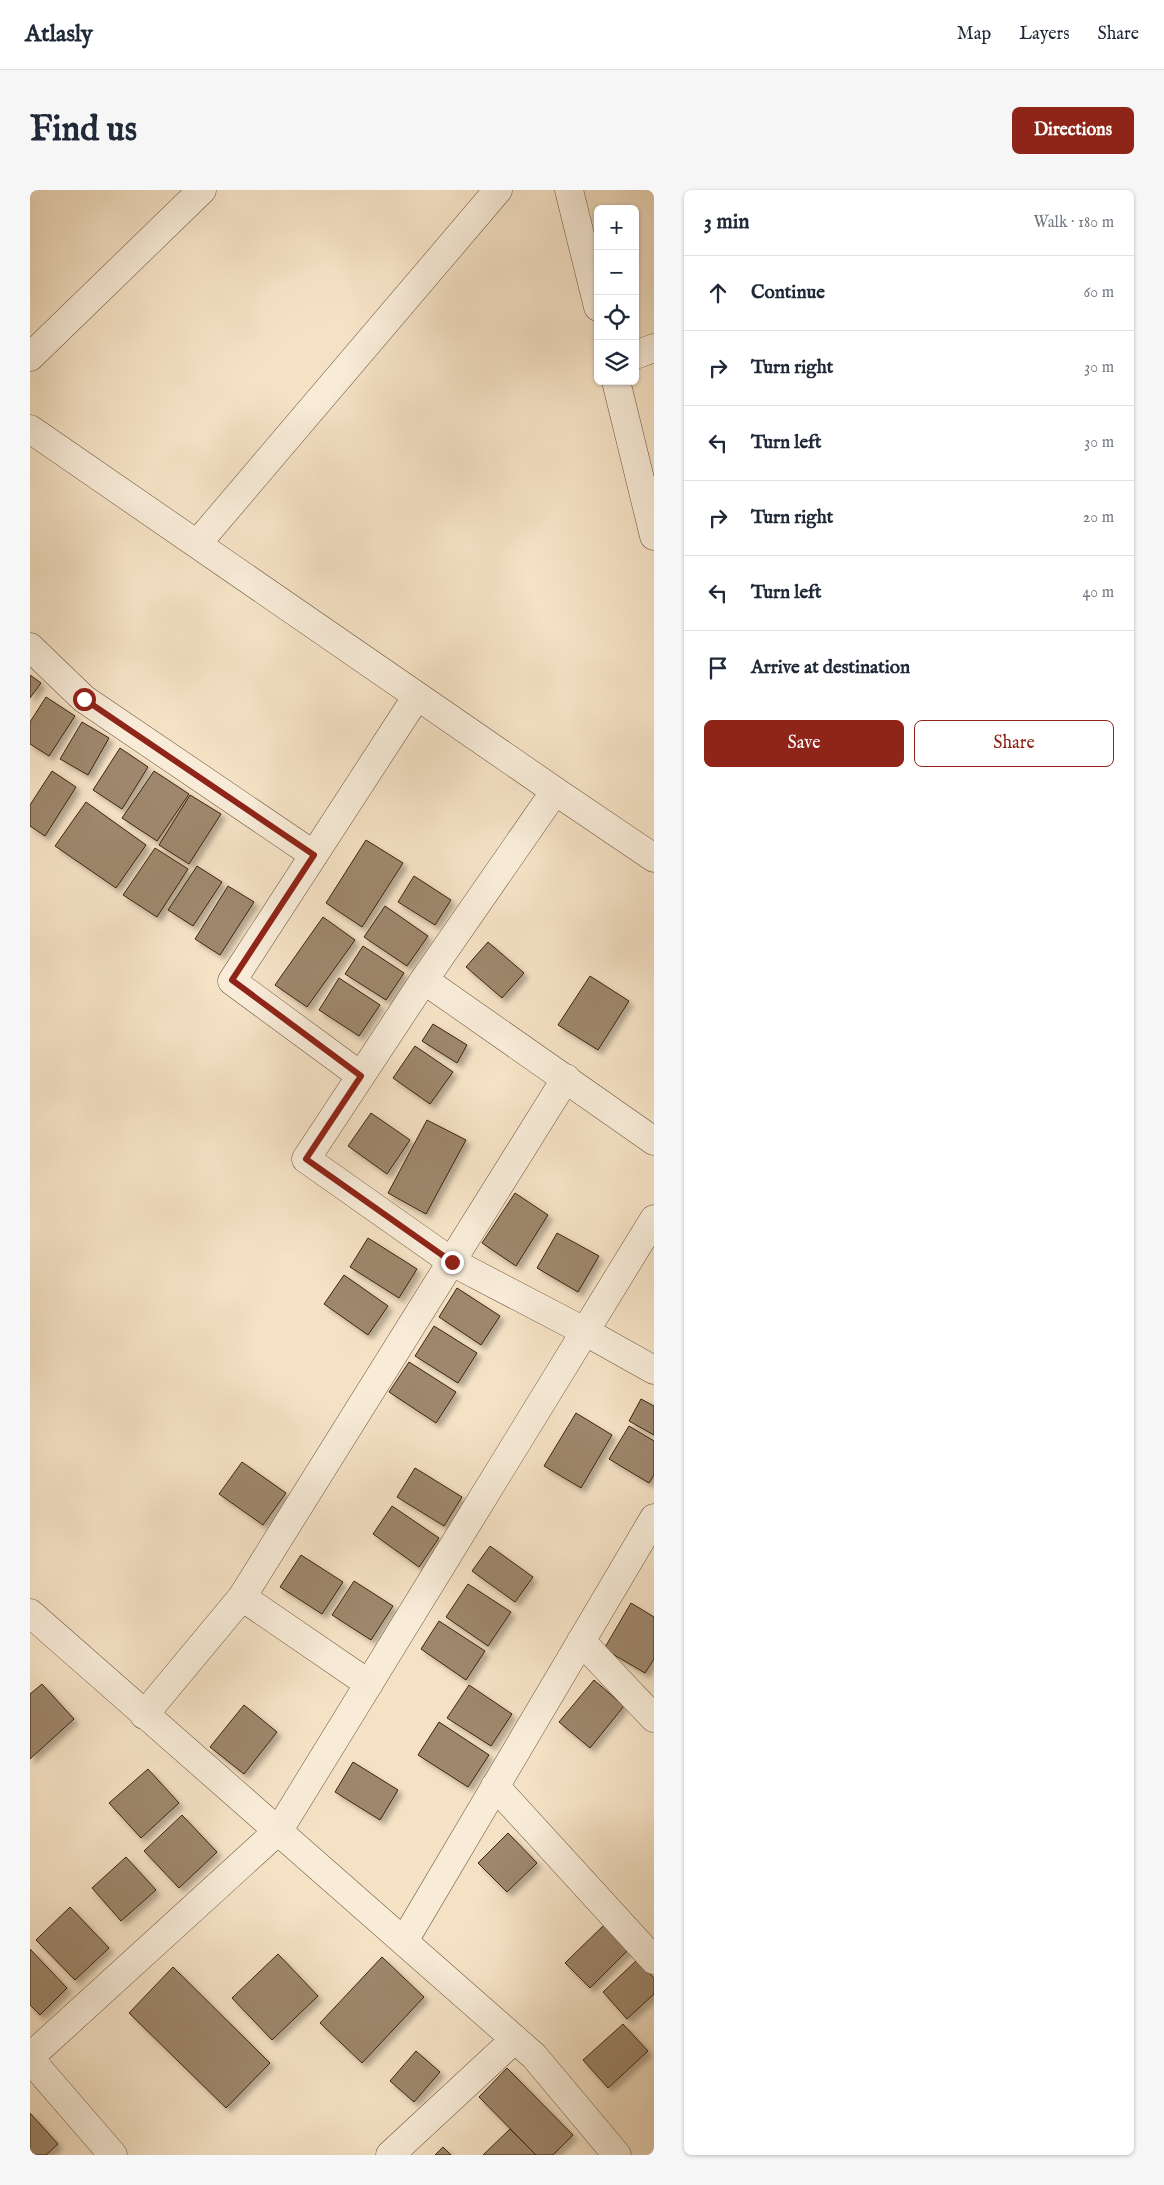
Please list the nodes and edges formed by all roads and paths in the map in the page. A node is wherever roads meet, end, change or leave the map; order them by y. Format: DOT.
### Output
graph roads {
  1 [pos="202,190"];
  2 [pos="498,190"];
  3 [pos="569,190"];
  4 [pos="595,295"];
  5 [pos="654,348"];
  6 [pos="639,354"];
  7 [pos="30,357"];
  8 [pos="617,385"];
  9 [pos="30,430"];
  10 [pos="654,536"];
  11 [pos="197,544"];
  12 [pos="30,647"];
  13 [pos="417,696"];
  14 [pos="554,791"];
  15 [pos="314,855"];
  16 [pos="654,858"];
  17 [pos="424,980"];
  18 [pos="361,1076"];
  19 [pos="566,1078"];
  20 [pos="654,1141"];
  21 [pos="654,1220"];
  22 [pos="452,1262"];
  23 [pos="586,1332"];
  24 [pos="654,1370"];
  25 [pos="654,1518"];
  26 [pos="242,1597"];
  27 [pos="30,1613"];
  28 [pos="581,1641"];
  29 [pos="369,1684"];
  30 [pos="144,1715"];
  31 [pos="654,1718"];
  32 [pos="495,1786"];
  33 [pos="280,1830"];
  34 [pos="404,1941"];
  35 [pos="654,1960"];
  36 [pos="515,2039"];
  37 [pos="30,2058"];
  38 [pos="113,2155"];
  39 [pos="390,2155"];
  40 [pos="617,2155"];
  1 -- 7 [label="street"];
  2 -- 11 [label="street"];
  3 -- 4 [label="street"];
  5 -- 6 [label="street"];
  8 -- 10 [label="street"];
  9 -- 11 [label="street"];
  11 -- 13 [label="street"];
  12 -- 15 [label="street"];
  13 -- 14 [label="street"];
  13 -- 15 [label="street"];
  14 -- 16 [label="street"];
  14 -- 17 [label="street"];
  15 -- 18 [label="street"];
  17 -- 18 [label="street"];
  17 -- 19 [label="street"];
  18 -- 22 [label="street"];
  19 -- 20 [label="street"];
  19 -- 22 [label="street"];
  21 -- 23 [label="street"];
  22 -- 23 [label="street"];
  22 -- 26 [label="street"];
  23 -- 24 [label="street"];
  23 -- 29 [label="street"];
  25 -- 28 [label="street"];
  26 -- 29 [label="street"];
  26 -- 30 [label="street"];
  27 -- 30 [label="street"];
  28 -- 31 [label="street"];
  28 -- 32 [label="street"];
  29 -- 33 [label="street"];
  30 -- 33 [label="street"];
  32 -- 34 [label="street"];
  32 -- 35 [label="street"];
  33 -- 34 [label="street"];
  33 -- 37 [label="street"];
  34 -- 36 [label="street"];
  36 -- 39 [label="street"];
  36 -- 40 [label="street"];
  37 -- 38 [label="street"];
}
